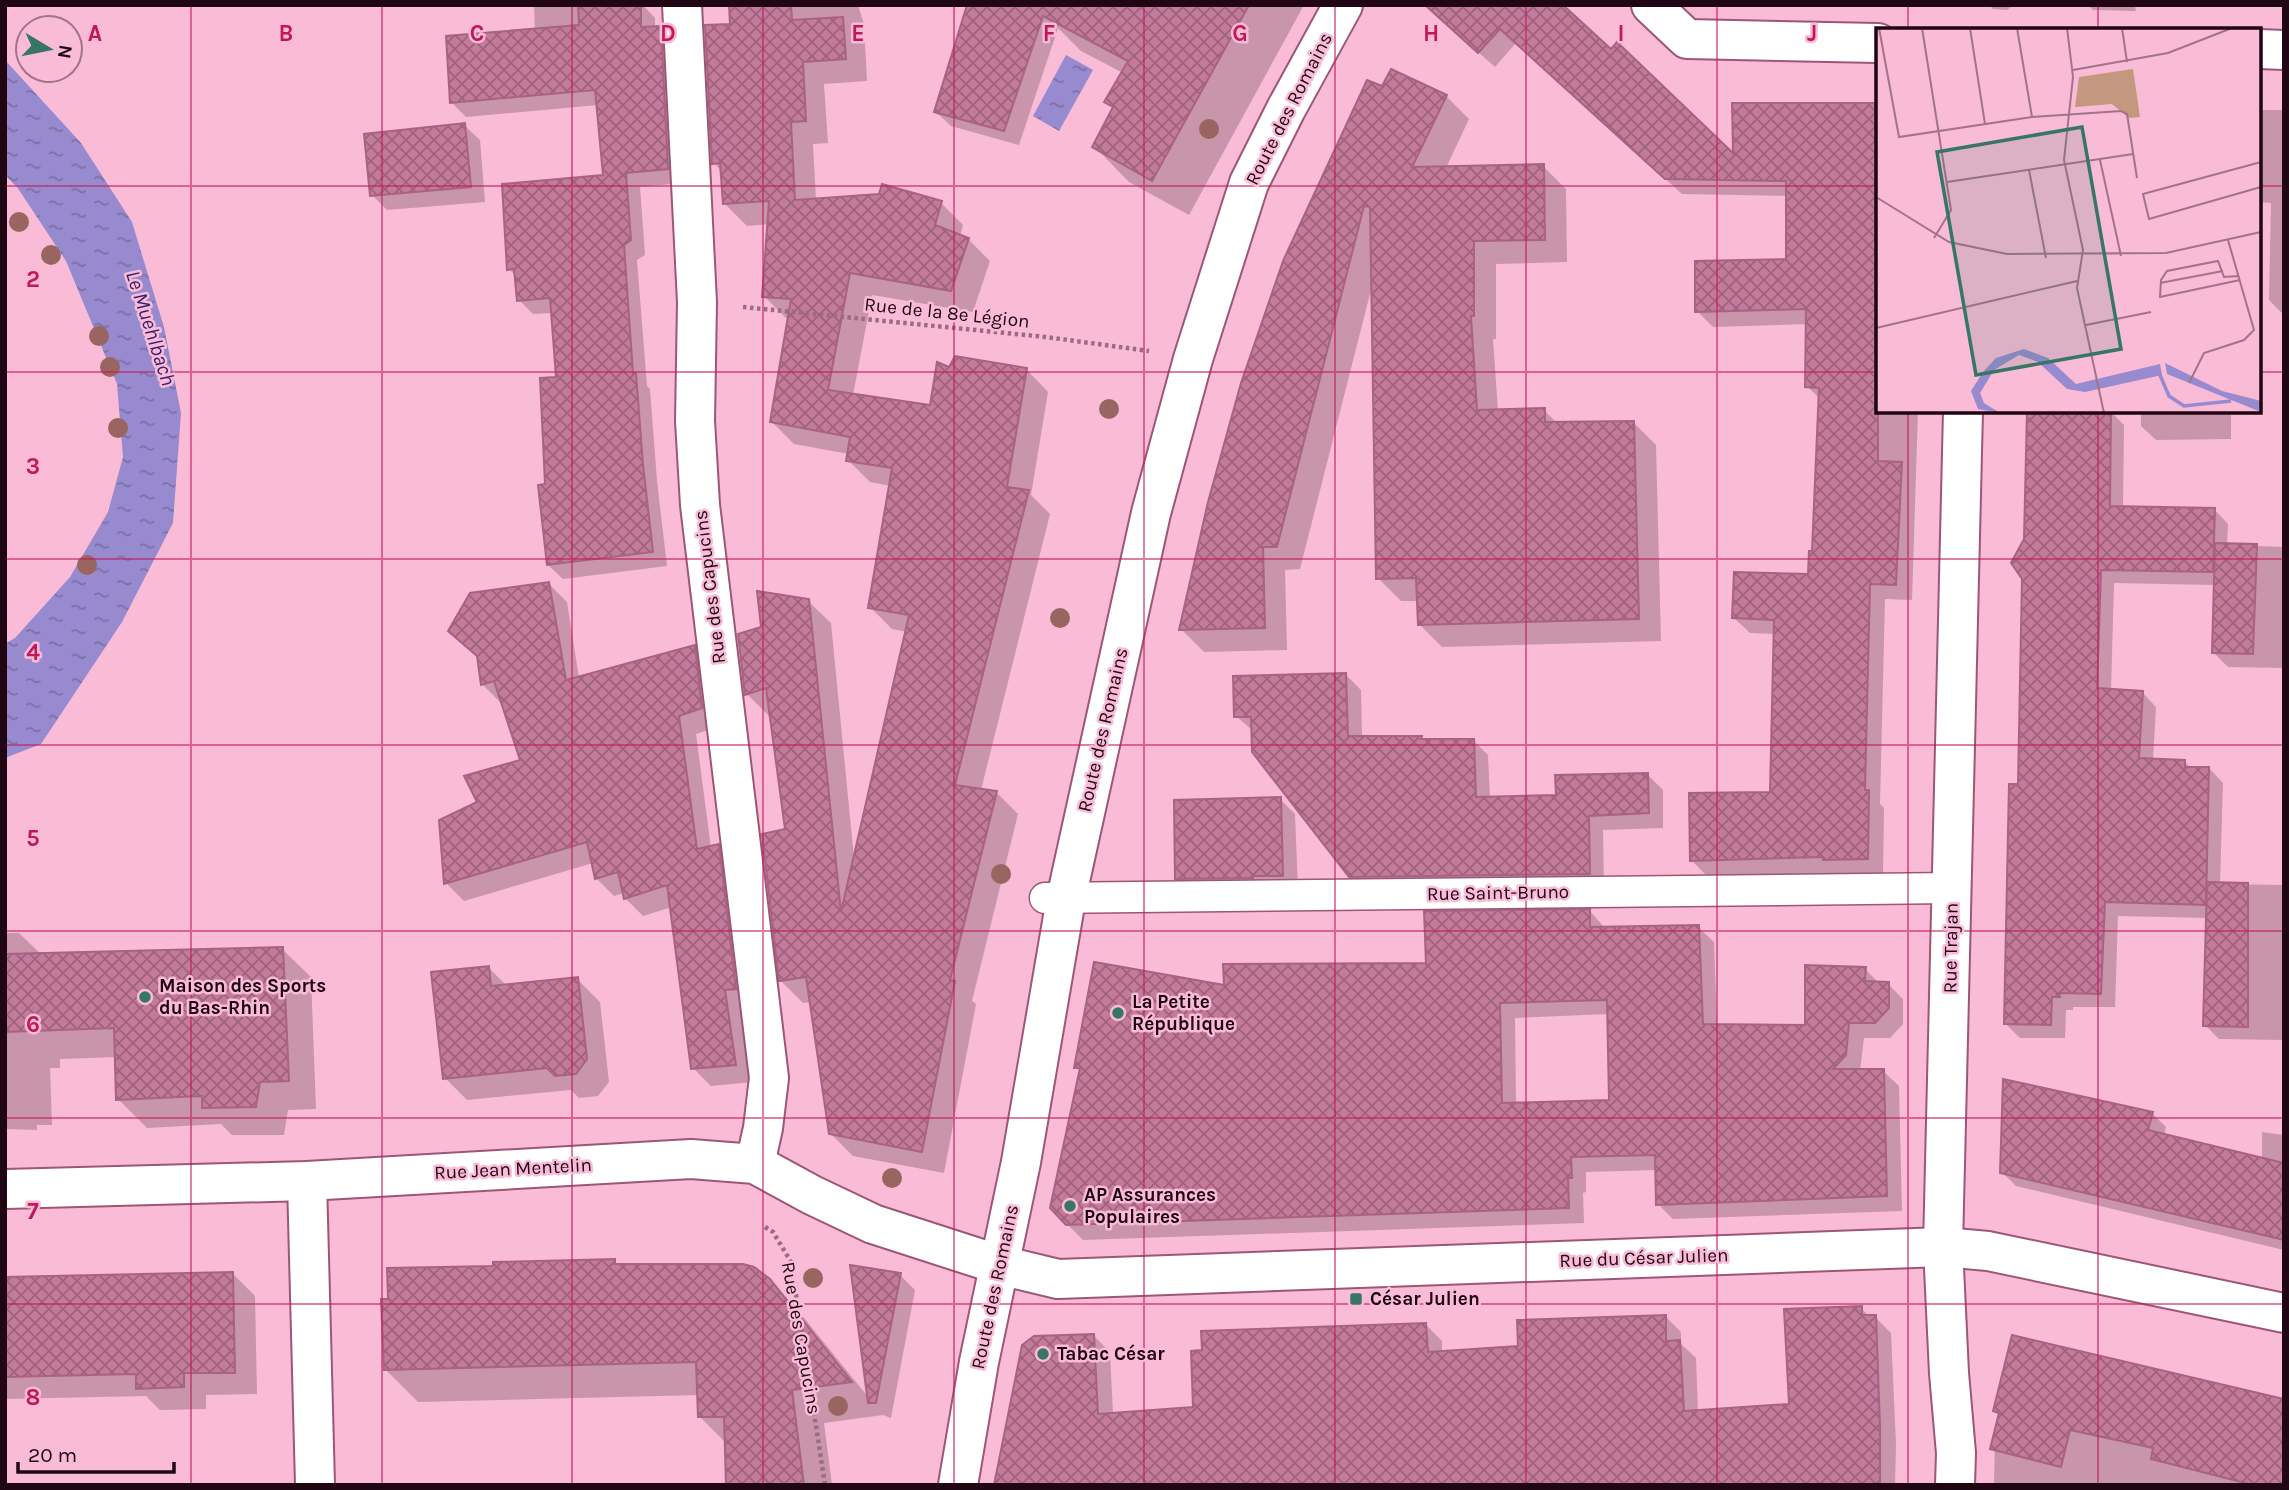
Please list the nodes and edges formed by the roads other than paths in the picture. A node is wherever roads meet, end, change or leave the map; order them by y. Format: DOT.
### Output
graph roads {
  1 [pos="682,5"];
  2 [pos="1343,5"];
  3 [pos="1651,5"];
  4 [pos="1876,43"];
  5 [pos="2261,49"];
  6 [pos="2284,50"];
  7 [pos="1963,413"];
  8 [pos="1952,888"];
  9 [pos="1055,898"];
  10 [pos="755,1164"];
  11 [pos="307,1181"];
  12 [pos="5,1189"];
  13 [pos="1943,1247"];
  14 [pos="1000,1265"];
  15 [pos="2284,1313"];
  16 [pos="315,1485"];
  17 [pos="958,1485"];
  18 [pos="1955,1485"];
  1 -- 10 [label="street, Rue des Capucins"];
  2 -- 9 [label="street, Route des Romains"];
  3 -- 4 [label="street"];
  5 -- 6 [label="street"];
  7 -- 8 [label="street, Rue Trajan"];
  8 -- 9 [label="lane, Rue Saint-Bruno"];
  8 -- 13 [label="street, Rue Trajan"];
  9 -- 14 [label="street, Route des Romains"];
  10 -- 11 [label="street, Rue Jean Mentelin"];
  10 -- 14 [label="street, Rue Jean Mentelin"];
  11 -- 12 [label="street, Rue Jean Mentelin"];
  11 -- 16 [label="street"];
  13 -- 14 [label="street, Rue du César Julien"];
  13 -- 15 [label="street, Rue du César Julien"];
  13 -- 18 [label="street, Rue Trajan"];
  14 -- 17 [label="street, Route des Romains"];
}
